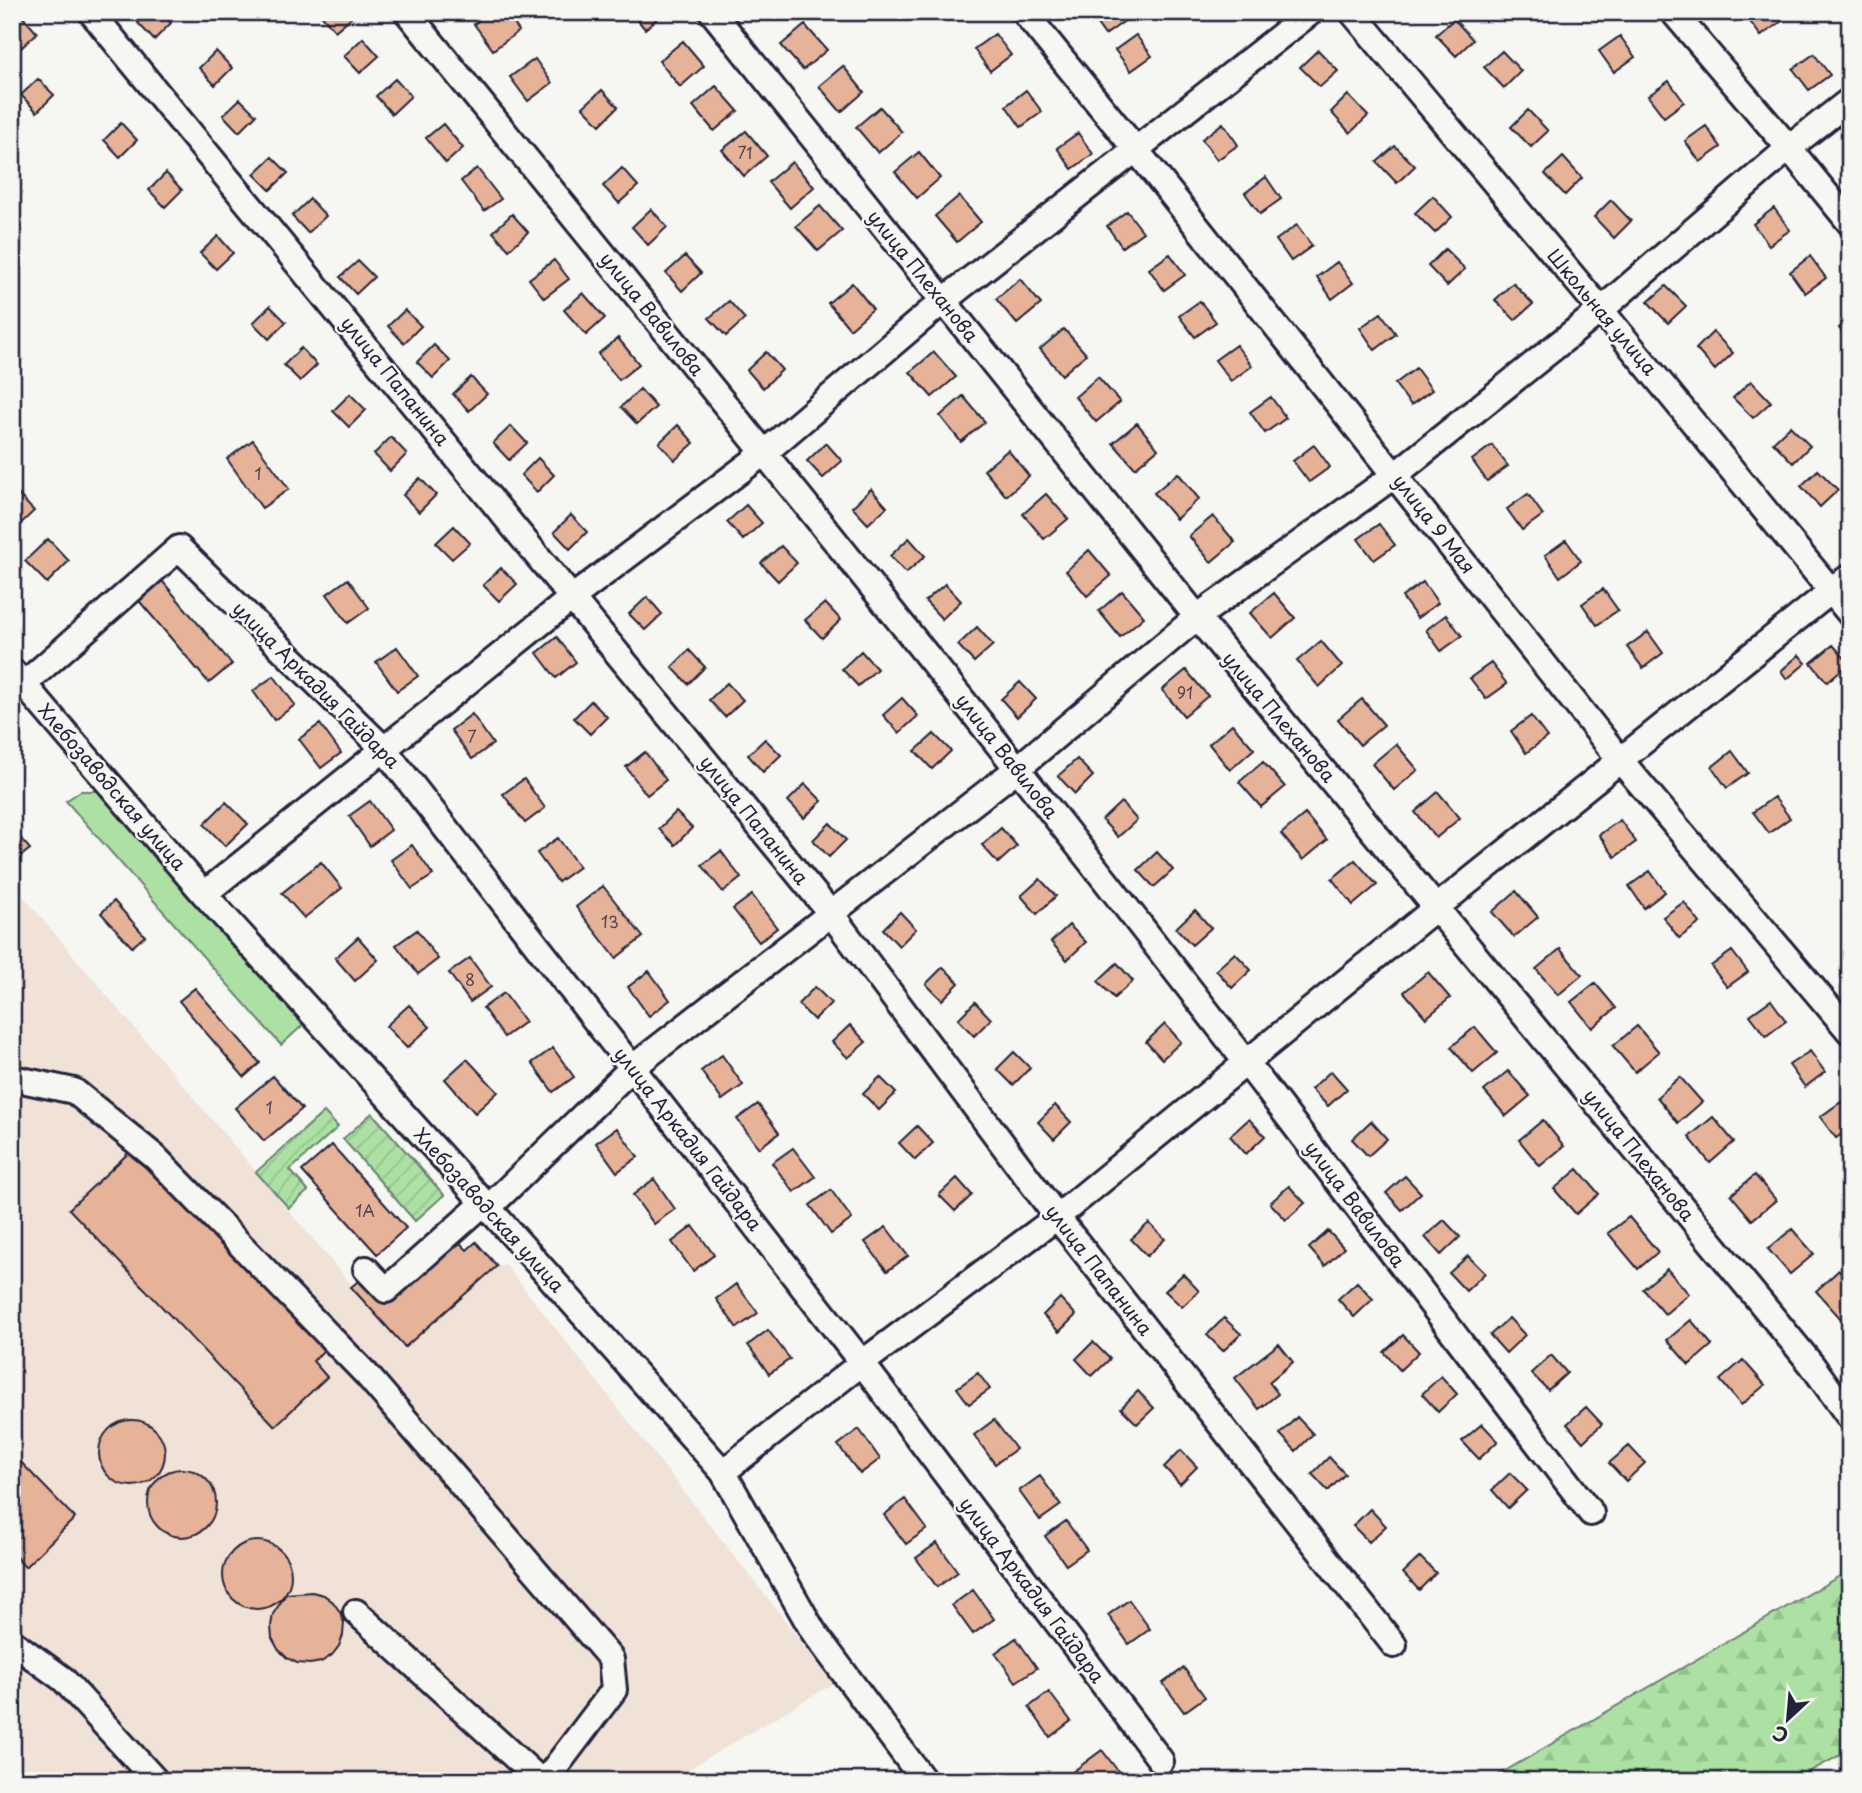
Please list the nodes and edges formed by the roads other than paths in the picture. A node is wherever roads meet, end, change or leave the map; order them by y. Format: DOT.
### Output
graph roads {
  1 [pos="91,12"];
  2 [pos="407,12"];
  3 [pos="712,12"];
  4 [pos="1024,12"];
  5 [pos="1311,12"];
  6 [pos="1352,12"];
  7 [pos="1673,12"];
  8 [pos="1850,100"];
  9 [pos="1790,148"];
  10 [pos="1138,150"];
  11 [pos="1850,223"];
  12 [pos="943,301"];
  13 [pos="1601,310"];
  14 [pos="764,453"];
  15 [pos="1395,475"];
  16 [pos="1840,584"];
  17 [pos="573,597"];
  18 [pos="1850,614"];
  19 [pos="1198,617"];
  20 [pos="18,678"];
  21 [pos="384,749"];
  22 [pos="1621,761"];
  23 [pos="1017,769"];
  24 [pos="204,894"];
  25 [pos="1437,907"];
  26 [pos="832,915"];
  27 [pos="1850,1032"];
  28 [pos="1246,1063"];
  29 [pos="632,1068"];
  30 [pos="12,1078"];
  31 [pos="486,1206"];
  32 [pos="1057,1217"];
  33 [pos="366,1269"];
  34 [pos="862,1363"];
  35 [pos="1812,1365"];
  36 [pos="1850,1385"];
  37 [pos="1850,1418"];
  38 [pos="723,1472"];
  39 [pos="1591,1513"];
  40 [pos="356,1612"];
  41 [pos="12,1642"];
  42 [pos="1394,1645"];
  43 [pos="1161,1762"];
  44 [pos="156,1781"];
  45 [pos="543,1781"];
  46 [pos="924,1781"];
  1 -- 17 [label="street, улица Папанина"];
  2 -- 14 [label="street, улица Вавилова"];
  3 -- 12 [label="street, улица Плеханова"];
  4 -- 10 [label="street, улица 9 Мая"];
  5 -- 10 [label="street"];
  6 -- 13 [label="street, Школьная улица"];
  7 -- 9 [label="street"];
  8 -- 9 [label="street"];
  9 -- 11 [label="street"];
  9 -- 13 [label="street"];
  10 -- 12 [label="street"];
  10 -- 15 [label="street, улица 9 Мая"];
  12 -- 14 [label="street"];
  12 -- 19 [label="street, улица Плеханова"];
  13 -- 15 [label="street"];
  13 -- 16 [label="street, Школьная улица"];
  14 -- 17 [label="street"];
  14 -- 23 [label="street, улица Вавилова"];
  15 -- 19 [label="street"];
  15 -- 22 [label="street, улица 9 Мая"];
  16 -- 18 [label="street, Школьная улица"];
  16 -- 22 [label="street"];
  17 -- 21 [label="street"];
  17 -- 26 [label="street, улица Папанина"];
  19 -- 23 [label="street"];
  19 -- 25 [label="street, улица Плеханова"];
  20 -- 21 [label="street, улица Аркадия Гайдара"];
  20 -- 24 [label="street, Хлебозаводская улица"];
  21 -- 24 [label="street"];
  21 -- 29 [label="street, улица Аркадия Гайдара"];
  22 -- 25 [label="street"];
  22 -- 27 [label="street, улица 9 Мая"];
  23 -- 26 [label="street"];
  23 -- 28 [label="street, улица Вавилова"];
  24 -- 31 [label="street, Хлебозаводская улица"];
  25 -- 28 [label="street"];
  25 -- 35 [label="street, улица Плеханова"];
  26 -- 29 [label="street"];
  26 -- 32 [label="street, улица Папанина"];
  28 -- 32 [label="street"];
  28 -- 39 [label="street, улица Вавилова"];
  29 -- 31 [label="street"];
  29 -- 34 [label="street, улица Аркадия Гайдара"];
  30 -- 45 [label="street"];
  31 -- 33 [label="street"];
  31 -- 38 [label="street, Хлебозаводская улица"];
  32 -- 34 [label="street"];
  32 -- 42 [label="street, улица Папанина"];
  34 -- 38 [label="street"];
  34 -- 43 [label="street, улица Аркадия Гайдара"];
  35 -- 36 [label="street"];
  35 -- 37 [label="street, улица Плеханова"];
  38 -- 46 [label="street, Хлебозаводская улица"];
  40 -- 45 [label="street"];
  41 -- 44 [label="street"];
}
